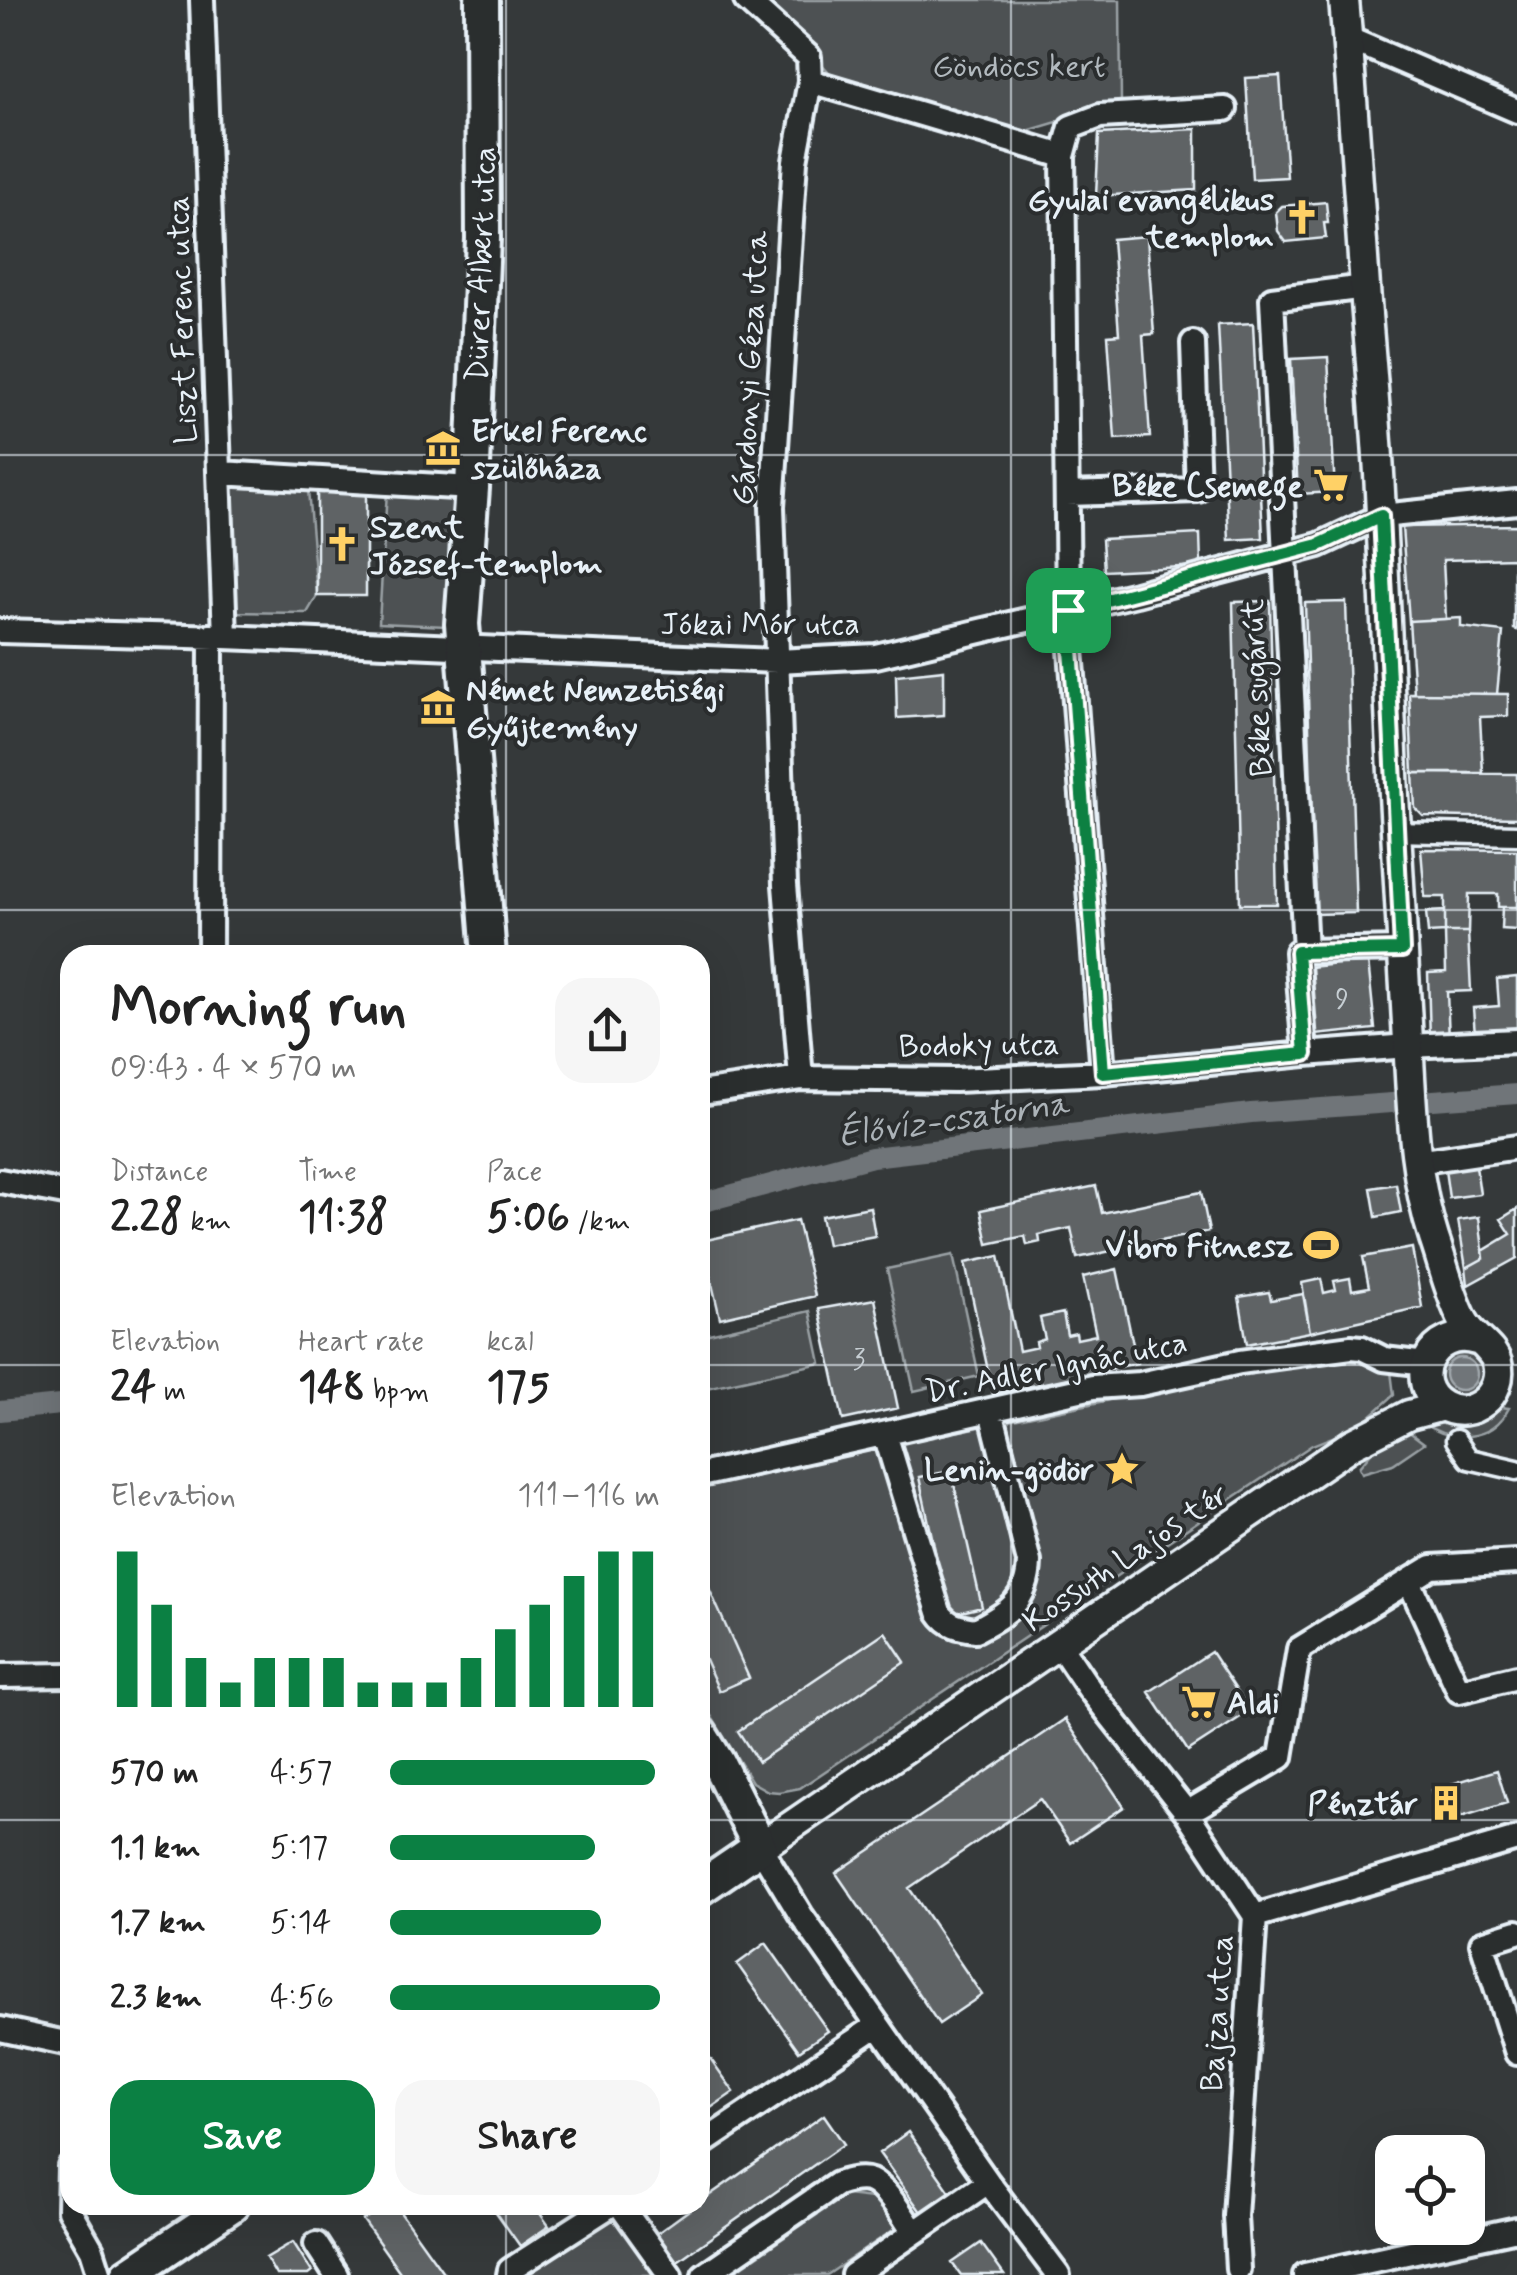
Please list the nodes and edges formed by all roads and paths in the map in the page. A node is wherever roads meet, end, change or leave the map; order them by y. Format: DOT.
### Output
graph roads {
  1 [pos="202,0"];
  2 [pos="482,0"];
  3 [pos="746,0"];
  4 [pos="1344,0"];
  5 [pos="1347,38"];
  6 [pos="810,81"];
  7 [pos="1225,109"];
  8 [pos="1517,111"];
  9 [pos="1063,156"];
  10 [pos="1365,287"];
  11 [pos="1193,343"];
  12 [pos="220,473"];
  13 [pos="472,488"];
  14 [pos="1067,494"];
  15 [pos="1517,502"];
  16 [pos="1381,516"];
  17 [pos="1284,554"];
  18 [pos="1068,610"];
  19 [pos="0,631"];
  20 [pos="218,636"];
  21 [pos="463,647"];
  22 [pos="777,661"];
  23 [pos="1396,832"];
  24 [pos="1517,835"];
  25 [pos="210,945"];
  26 [pos="489,945"];
  27 [pos="1402,950"];
  28 [pos="1306,951"];
  29 [pos="1517,1041"];
  30 [pos="1408,1046"];
  31 [pos="1305,1054"];
  32 [pos="1103,1073"];
  33 [pos="801,1078"];
  34 [pos="710,1092"];
  35 [pos="1517,1147"];
  36 [pos="1415,1152"];
  37 [pos="0,1181"];
  38 [pos="60,1192"];
  39 [pos="1429,1222"];
  40 [pos="1496,1357"];
  41 [pos="1430,1362"];
  42 [pos="1503,1395"];
  43 [pos="1443,1406"];
  44 [pos="991,1411"];
  45 [pos="885,1434"];
  46 [pos="1456,1440"];
  47 [pos="1352,1444"];
  48 [pos="1517,1470"];
  49 [pos="710,1473"];
  50 [pos="1517,1562"];
  51 [pos="1409,1581"];
  52 [pos="1059,1644"];
  53 [pos="60,1675"];
  54 [pos="0,1676"];
  55 [pos="1517,1677"];
  56 [pos="710,1750"];
  57 [pos="1187,1813"];
  58 [pos="1517,1838"];
  59 [pos="760,1847"];
  60 [pos="710,1881"];
  61 [pos="1255,1916"];
  62 [pos="1517,1932"];
  63 [pos="878,2025"];
  64 [pos="0,2029"];
  65 [pos="60,2042"];
  66 [pos="1517,2054"];
  67 [pos="710,2138"];
  68 [pos="988,2182"];
  69 [pos="72,2215"];
  70 [pos="217,2215"];
  71 [pos="595,2215"];
  72 [pos="627,2215"];
  73 [pos="1517,2230"];
  74 [pos="914,2233"];
  75 [pos="316,2244"];
  76 [pos="1236,2273"];
  77 [pos="100,2275"];
  78 [pos="128,2275"];
  79 [pos="336,2275"];
  80 [pos="509,2275"];
  81 [pos="670,2275"];
  82 [pos="704,2275"];
  83 [pos="853,2275"];
  84 [pos="1058,2275"];
  85 [pos="1304,2275"];
  1 -- 12 [label="street, Liszt Ferenc utca"];
  2 -- 13 [label="main road, Dürer Albert utca"];
  3 -- 6 [label="street"];
  4 -- 5 [label="street"];
  5 -- 8 [label="street"];
  5 -- 10 [label="street"];
  6 -- 9 [label="street"];
  6 -- 22 [label="street, Gárdonyi Géza utca"];
  7 -- 9 [label="street"];
  9 -- 14 [label="street"];
  10 -- 16 [label="street"];
  10 -- 17 [label="street, Béke sugárút"];
  11 -- 14 [label="street"];
  12 -- 13 [label="street"];
  12 -- 20 [label="street, Liszt Ferenc utca"];
  13 -- 21 [label="main road, Dürer Albert utca"];
  14 -- 18 [label="street"];
  15 -- 16 [label="street, Jókai Mór utca"];
  16 -- 17 [label="street, Jókai Mór utca"];
  16 -- 23 [label="street"];
  17 -- 18 [label="street, Jókai Mór utca"];
  17 -- 28 [label="street, Béke sugárút"];
  18 -- 22 [label="street, Jókai Mór utca"];
  18 -- 32 [label="street"];
  19 -- 20 [label="street, Jókai Mór utca"];
  20 -- 21 [label="street, Jókai Mór utca"];
  20 -- 25 [label="street, Liszt Ferenc utca"];
  21 -- 22 [label="street, Jókai Mór utca"];
  21 -- 26 [label="main road, Dürer Albert utca"];
  22 -- 33 [label="street, Gárdonyi Géza utca"];
  23 -- 24 [label="street"];
  23 -- 27 [label="street"];
  27 -- 28 [label="street"];
  27 -- 30 [label="street"];
  28 -- 31 [label="street, Béke sugárút"];
  29 -- 30 [label="street, Bodoky utca"];
  30 -- 31 [label="street, Bodoky utca"];
  30 -- 36 [label="street"];
  31 -- 32 [label="street, Bodoky utca"];
  32 -- 33 [label="street, Bodoky utca"];
  33 -- 34 [label="street, Bodoky utca"];
  35 -- 36 [label="street"];
  36 -- 39 [label="street"];
  37 -- 38 [label="street"];
  39 -- 40 [label="street"];
  39 -- 41 [label="street"];
  40 -- 41 [label="street"];
  40 -- 42 [label="street"];
  41 -- 43 [label="street"];
  41 -- 44 [label="street, Dr. Adler Ignác utca"];
  41 -- 47 [label="street, Kossuth Lajos tér"];
  42 -- 43 [label="street"];
  43 -- 47 [label="street, Kossuth Lajos tér"];
  44 -- 45 [label="street, Dr. Adler Ignác utca"];
  44 -- 45 [label="street"];
  45 -- 49 [label="street, Dr. Adler Ignác utca"];
  46 -- 48 [label="street"];
  47 -- 52 [label="street, Kossuth Lajos tér"];
  50 -- 51 [label="street"];
  51 -- 55 [label="street"];
  51 -- 57 [label="street"];
  52 -- 57 [label="street, Bajza utca"];
  52 -- 59 [label="street, Kossuth Lajos tér"];
  53 -- 54 [label="street"];
  56 -- 59 [label="main road"];
  57 -- 61 [label="street, Bajza utca"];
  58 -- 61 [label="street"];
  59 -- 60 [label="main road"];
  59 -- 63 [label="street"];
  61 -- 76 [label="street, Bajza utca"];
  62 -- 66 [label="street"];
  63 -- 67 [label="street"];
  63 -- 68 [label="street"];
  64 -- 65 [label="street"];
  68 -- 74 [label="street"];
  68 -- 84 [label="street"];
  69 -- 77 [label="street"];
  70 -- 78 [label="main road"];
  71 -- 80 [label="street"];
  72 -- 81 [label="street"];
  73 -- 85 [label="street"];
  74 -- 82 [label="street"];
  74 -- 83 [label="street"];
  75 -- 79 [label="street"];
}
